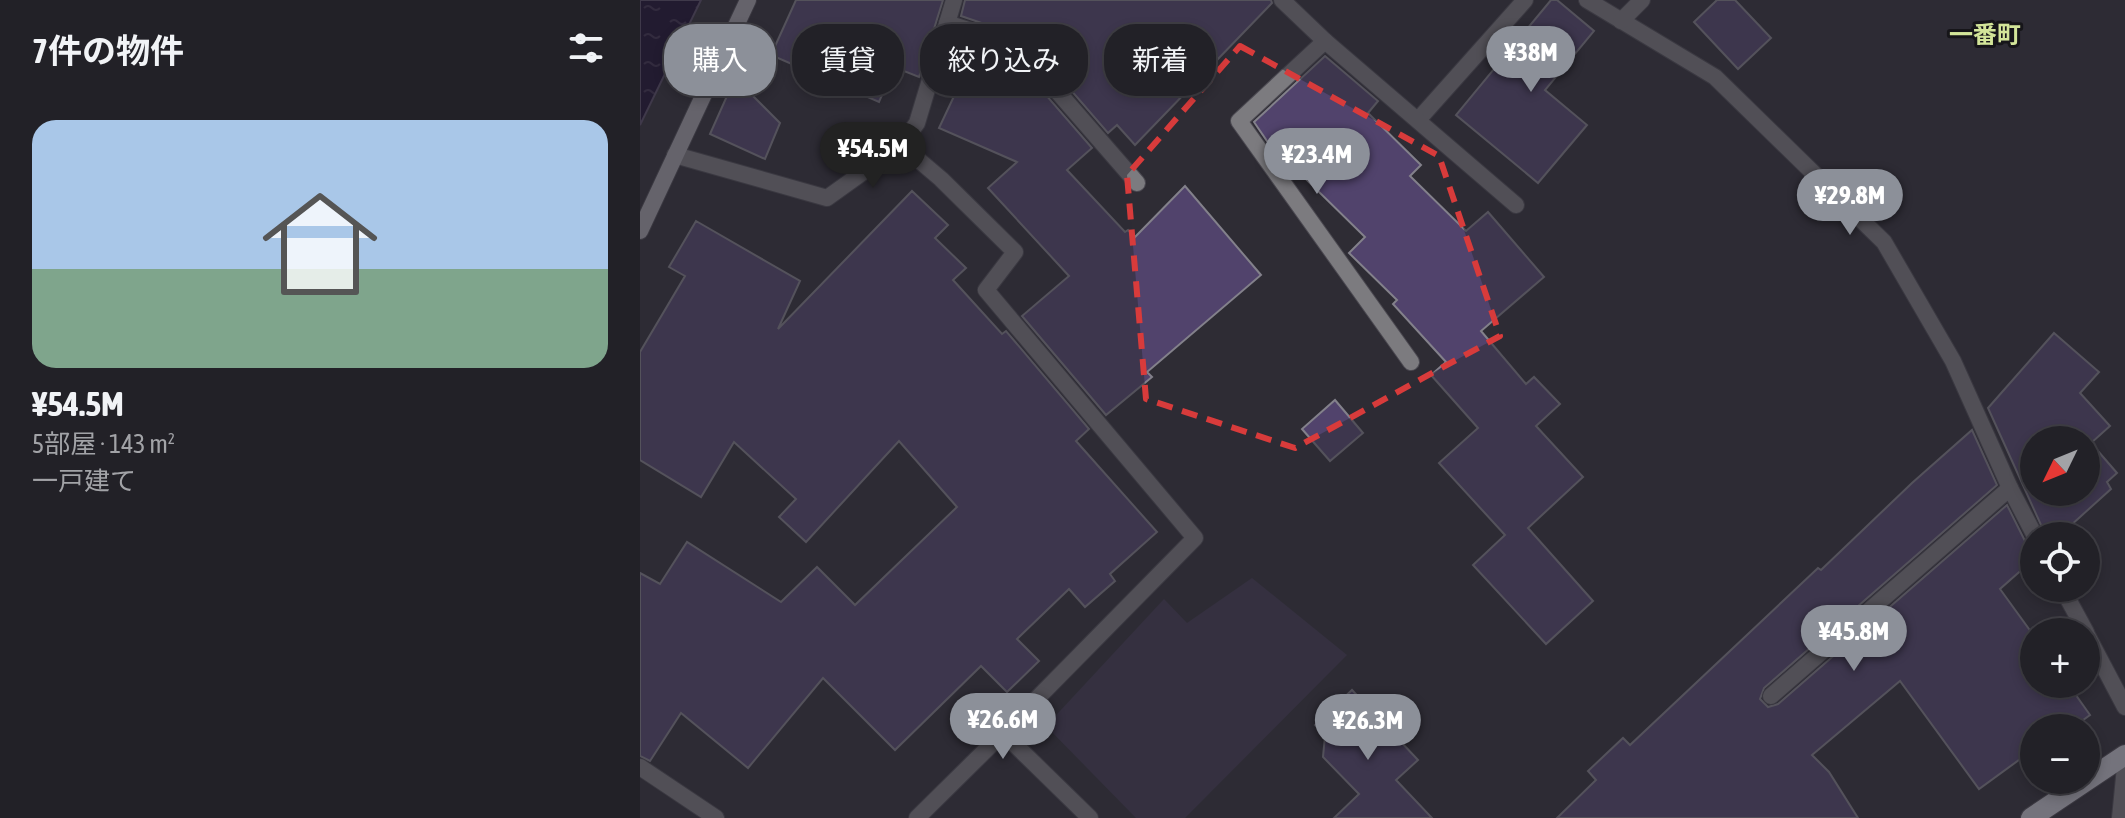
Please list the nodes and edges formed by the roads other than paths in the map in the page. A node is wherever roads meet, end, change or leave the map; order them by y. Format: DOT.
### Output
graph roads {
  1 [pos="748,0"];
  2 [pos="954,0"];
  3 [pos="1282,0"];
  4 [pos="1525,0"];
  5 [pos="1587,0"];
  6 [pos="1642,0"];
  7 [pos="1621,21"];
  8 [pos="947,23"];
  9 [pos="1325,41"];
  10 [pos="1418,120"];
  11 [pos="901,145"];
  12 [pos="675,155"];
  13 [pos="1137,183"];
  14 [pos="1516,205"];
  15 [pos="640,231"];
  16 [pos="1411,362"];
  17 [pos="2010,488"];
  18 [pos="2028,522"];
  19 [pos="2100,659"];
  20 [pos="1771,696"];
  21 [pos="2125,707"];
  22 [pos="1003,733"];
  23 [pos="2125,755"];
  24 [pos="640,767"];
  25 [pos="2125,767"];
  26 [pos="716,818"];
  27 [pos="917,818"];
  28 [pos="1090,818"];
  29 [pos="2031,818"];
  30 [pos="2120,818"];
  1 -- 12 [label="street"];
  2 -- 8 [label="street"];
  3 -- 9 [label="street"];
  4 -- 10 [label="street"];
  5 -- 7 [label="street"];
  6 -- 7 [label="street"];
  7 -- 17 [label="street"];
  8 -- 11 [label="street"];
  8 -- 13 [label="street"];
  9 -- 10 [label="street"];
  9 -- 16 [label="street"];
  10 -- 14 [label="street"];
  11 -- 12 [label="street"];
  11 -- 22 [label="street"];
  12 -- 15 [label="street"];
  17 -- 18 [label="street"];
  17 -- 20 [label="street"];
  19 -- 21 [label="street"];
  22 -- 27 [label="street"];
  22 -- 28 [label="street"];
  23 -- 29 [label="main road"];
  24 -- 26 [label="street"];
  25 -- 30 [label="street"];
}
